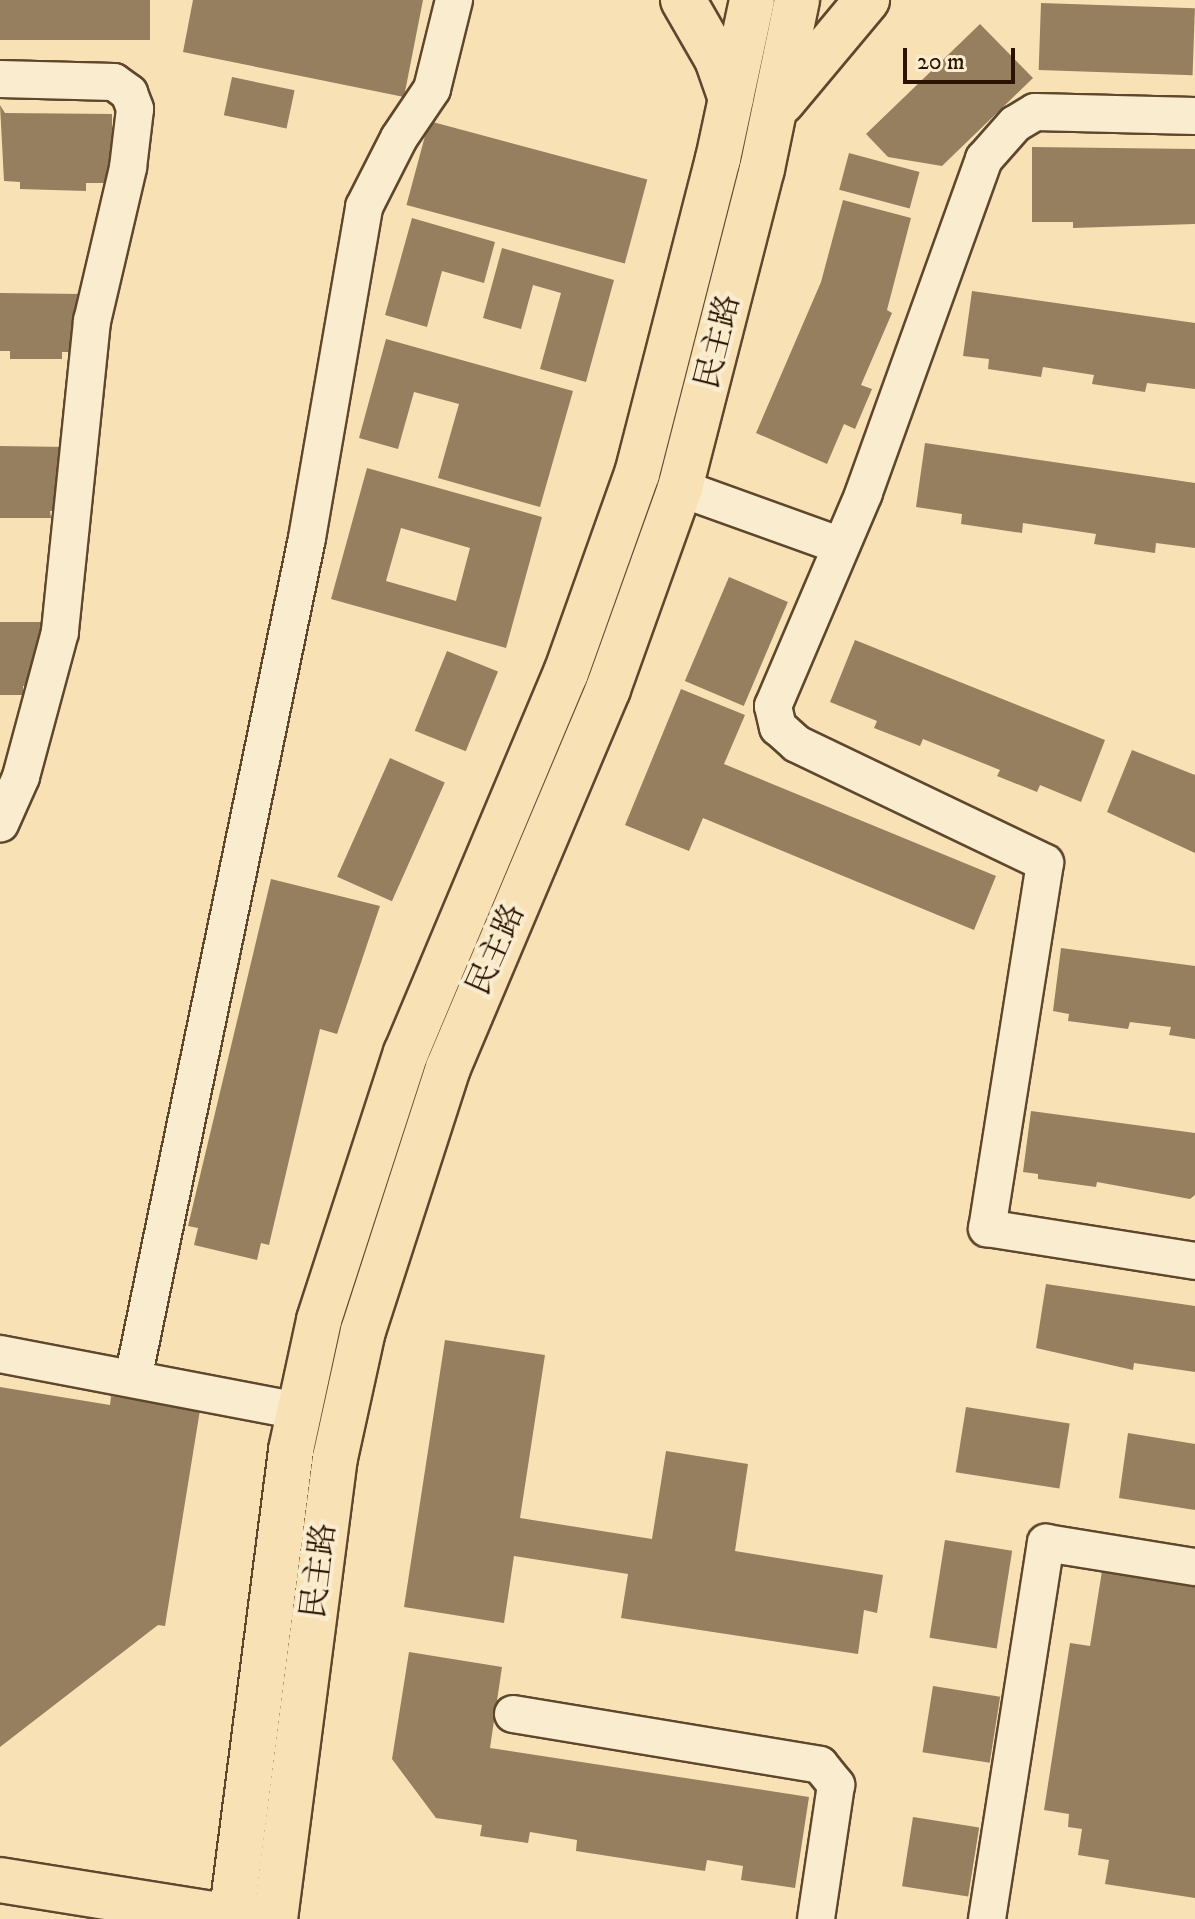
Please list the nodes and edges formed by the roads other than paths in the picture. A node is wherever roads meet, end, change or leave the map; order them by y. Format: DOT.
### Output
graph roads {
  1 [pos="454,0"];
  2 [pos="683,0"];
  3 [pos="752,0"];
  4 [pos="797,0"];
  5 [pos="867,0"];
  6 [pos="0,79"];
  7 [pos="731,99"];
  8 [pos="774,114"];
  9 [pos="1195,116"];
  10 [pos="680,488"];
  11 [pos="841,546"];
  12 [pos="0,824"];
  13 [pos="1195,1261"];
  14 [pos="0,1354"];
  15 [pos="133,1379"];
  16 [pos="299,1411"];
  17 [pos="1195,1567"];
  18 [pos="513,1714"];
  19 [pos="0,1880"];
  20 [pos="235,1918"];
  21 [pos="997,1918"];
  22 [pos="275,1919"];
  23 [pos="816,1919"];
  1 -- 15 [label="lane"];
  2 -- 7 [label="main road"];
  3 -- 7 [label="main road, 民主路"];
  4 -- 8 [label="main road, 民主路"];
  5 -- 8 [label="main road"];
  6 -- 12 [label="lane"];
  7 -- 16 [label="main road, 民主路"];
  8 -- 10 [label="main road, 民主路"];
  9 -- 11 [label="lane"];
  10 -- 11 [label="lane"];
  10 -- 22 [label="main road, 民主路"];
  11 -- 13 [label="lane"];
  14 -- 15 [label="lane"];
  15 -- 16 [label="lane"];
  16 -- 20 [label="main road, 民主路"];
  17 -- 21 [label="lane"];
  18 -- 23 [label="lane"];
  19 -- 20 [label="main road"];
}
